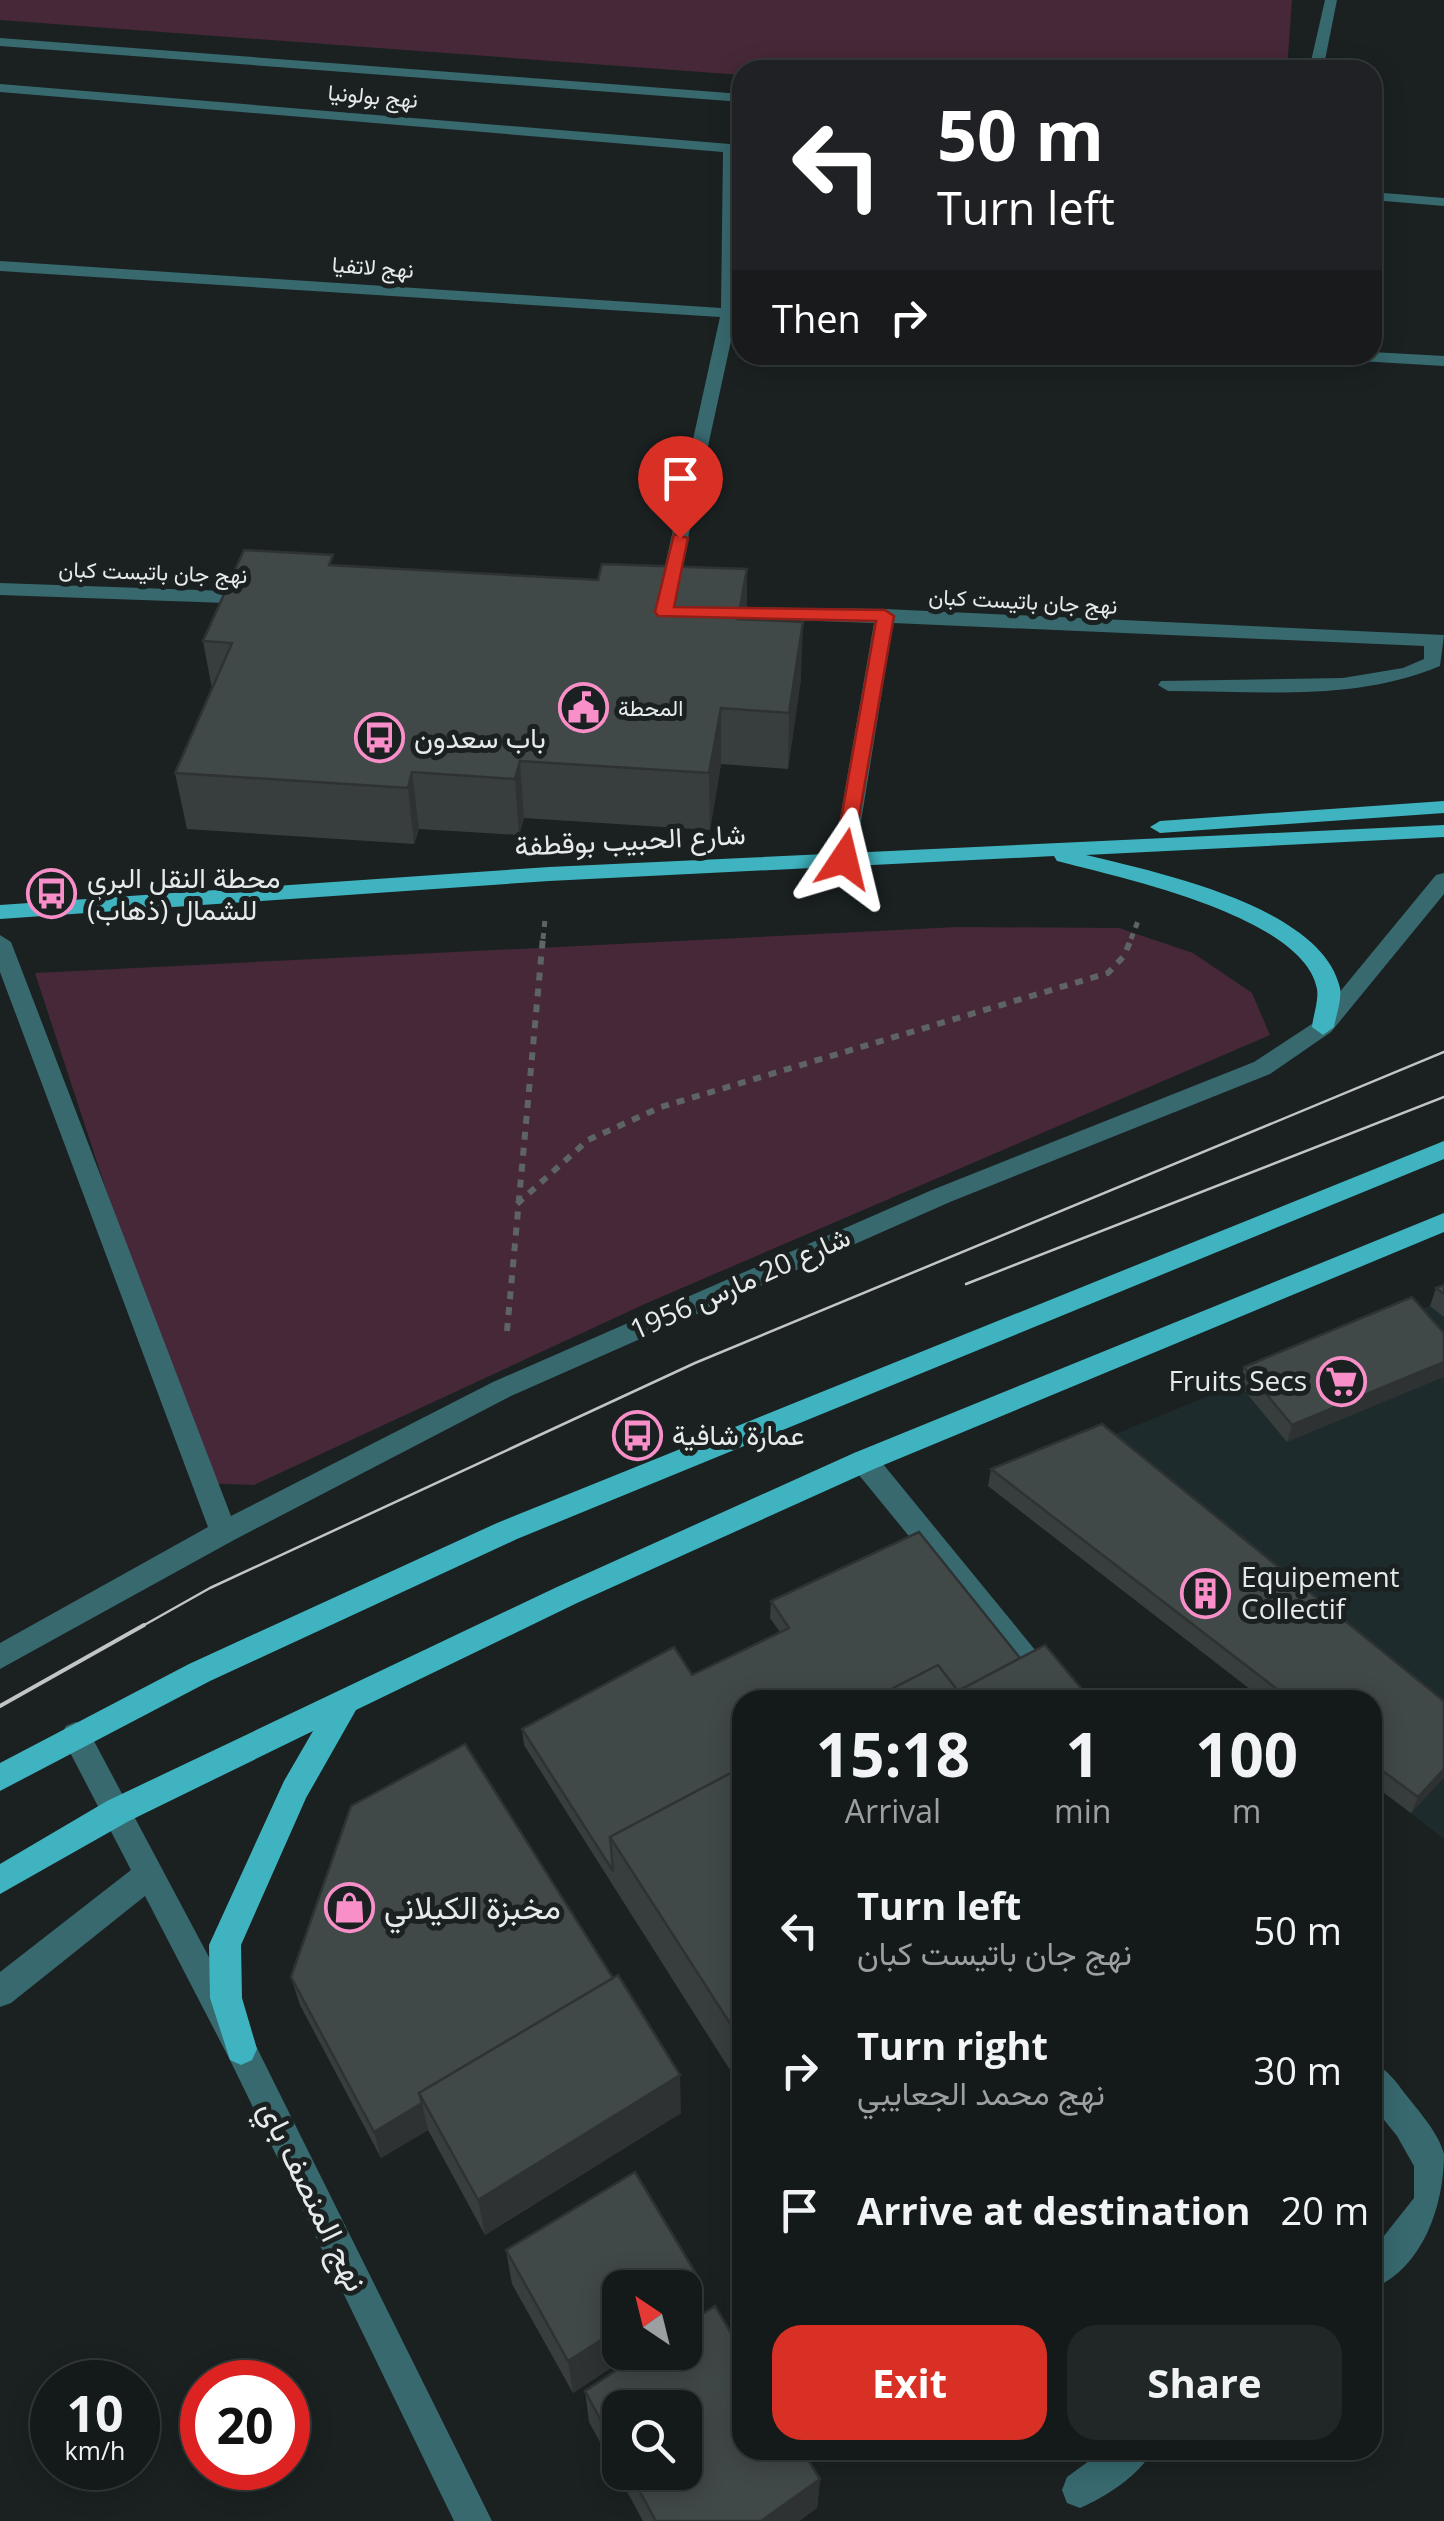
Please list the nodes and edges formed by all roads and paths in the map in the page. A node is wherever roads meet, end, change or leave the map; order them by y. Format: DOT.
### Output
graph roads {
  1 [pos="1331,0"];
  2 [pos="0,42"];
  3 [pos="1318,60"];
  4 [pos="0,88"];
  5 [pos="732,97"];
  6 [pos="732,148"];
  7 [pos="1382,197"];
  8 [pos="1444,202"];
  9 [pos="0,266"];
  10 [pos="732,313"];
  11 [pos="732,332"];
  12 [pos="1382,358"];
  13 [pos="1444,362"];
  14 [pos="0,589"];
  15 [pos="274,599"];
  16 [pos="885,616"];
  17 [pos="1439,641"];
  18 [pos="1168,685"];
  19 [pos="1444,806"];
  20 [pos="1444,831"];
  21 [pos="1040,849"];
  22 [pos="958,853"];
  23 [pos="844,859"];
  24 [pos="549,874"];
  25 [pos="1154,879"];
  26 [pos="1444,880"];
  27 [pos="0,912"];
  28 [pos="0,942"];
  29 [pos="1323,1027"];
  30 [pos="1444,1150"];
  31 [pos="517,1204"];
  32 [pos="1444,1222"];
  33 [pos="502,1389"];
  34 [pos="864,1462"];
  35 [pos="224,1532"];
  36 [pos="0,1657"];
  37 [pos="1053,1690"];
  38 [pos="347,1700"];
  39 [pos="76,1735"];
  40 [pos="0,1778"];
  41 [pos="118,1811"];
  42 [pos="149,1874"];
  43 [pos="0,1880"];
  44 [pos="0,1992"];
  45 [pos="240,2049"];
  46 [pos="1382,2091"];
  47 [pos="1382,2265"];
  48 [pos="1120,2460"];
  49 [pos="1080,2490"];
  50 [pos="473,2521"];
  1 -- 3 [label="street"];
  2 -- 5 [label="street"];
  4 -- 6 [label="street, نهج بولونيا"];
  7 -- 8 [label="street"];
  9 -- 10 [label="street, نهج لاتفيا"];
  11 -- 16 [label="street, نهج جان باتيست كبان"];
  12 -- 13 [label="street"];
  14 -- 15 [label="street, نهج جان باتيست كبان"];
  16 -- 17 [label="street, نهج جان باتيست كبان"];
  16 -- 23 [label="street"];
  17 -- 18 [label="street"];
  19 -- 22 [label="main road"];
  20 -- 21 [label="main road, شارع الحبيب بوقطفة"];
  21 -- 22 [label="main road, شارع الحبيب بوقطفة"];
  21 -- 25 [label="main road"];
  22 -- 23 [label="main road, شارع الحبيب بوقطفة"];
  23 -- 24 [label="main road, شارع الحبيب بوقطفة"];
  24 -- 27 [label="main road, شارع الحبيب بوقطفة"];
  24 -- 31 [label="path"];
  25 -- 29 [label="main road"];
  25 -- 31 [label="path"];
  26 -- 29 [label="street, شارع 20 مارس 1956"];
  28 -- 35 [label="street"];
  29 -- 33 [label="street, شارع 20 مارس 1956"];
  30 -- 39 [label="main road"];
  31 -- 33 [label="path"];
  32 -- 34 [label="main road"];
  33 -- 35 [label="street, شارع 20 مارس 1956"];
  34 -- 37 [label="street"];
  34 -- 38 [label="main road"];
  35 -- 36 [label="street, شارع 20 مارس 1956"];
  38 -- 41 [label="main road"];
  38 -- 45 [label="main road"];
  39 -- 40 [label="main road"];
  39 -- 41 [label="street, نهج المنصف باي"];
  41 -- 42 [label="street, نهج المنصف باي"];
  41 -- 43 [label="main road"];
  42 -- 44 [label="street"];
  42 -- 45 [label="street, نهج المنصف باي"];
  45 -- 50 [label="street, نهج المنصف باي"];
  46 -- 47 [label="street"];
  48 -- 49 [label="street"];
}
